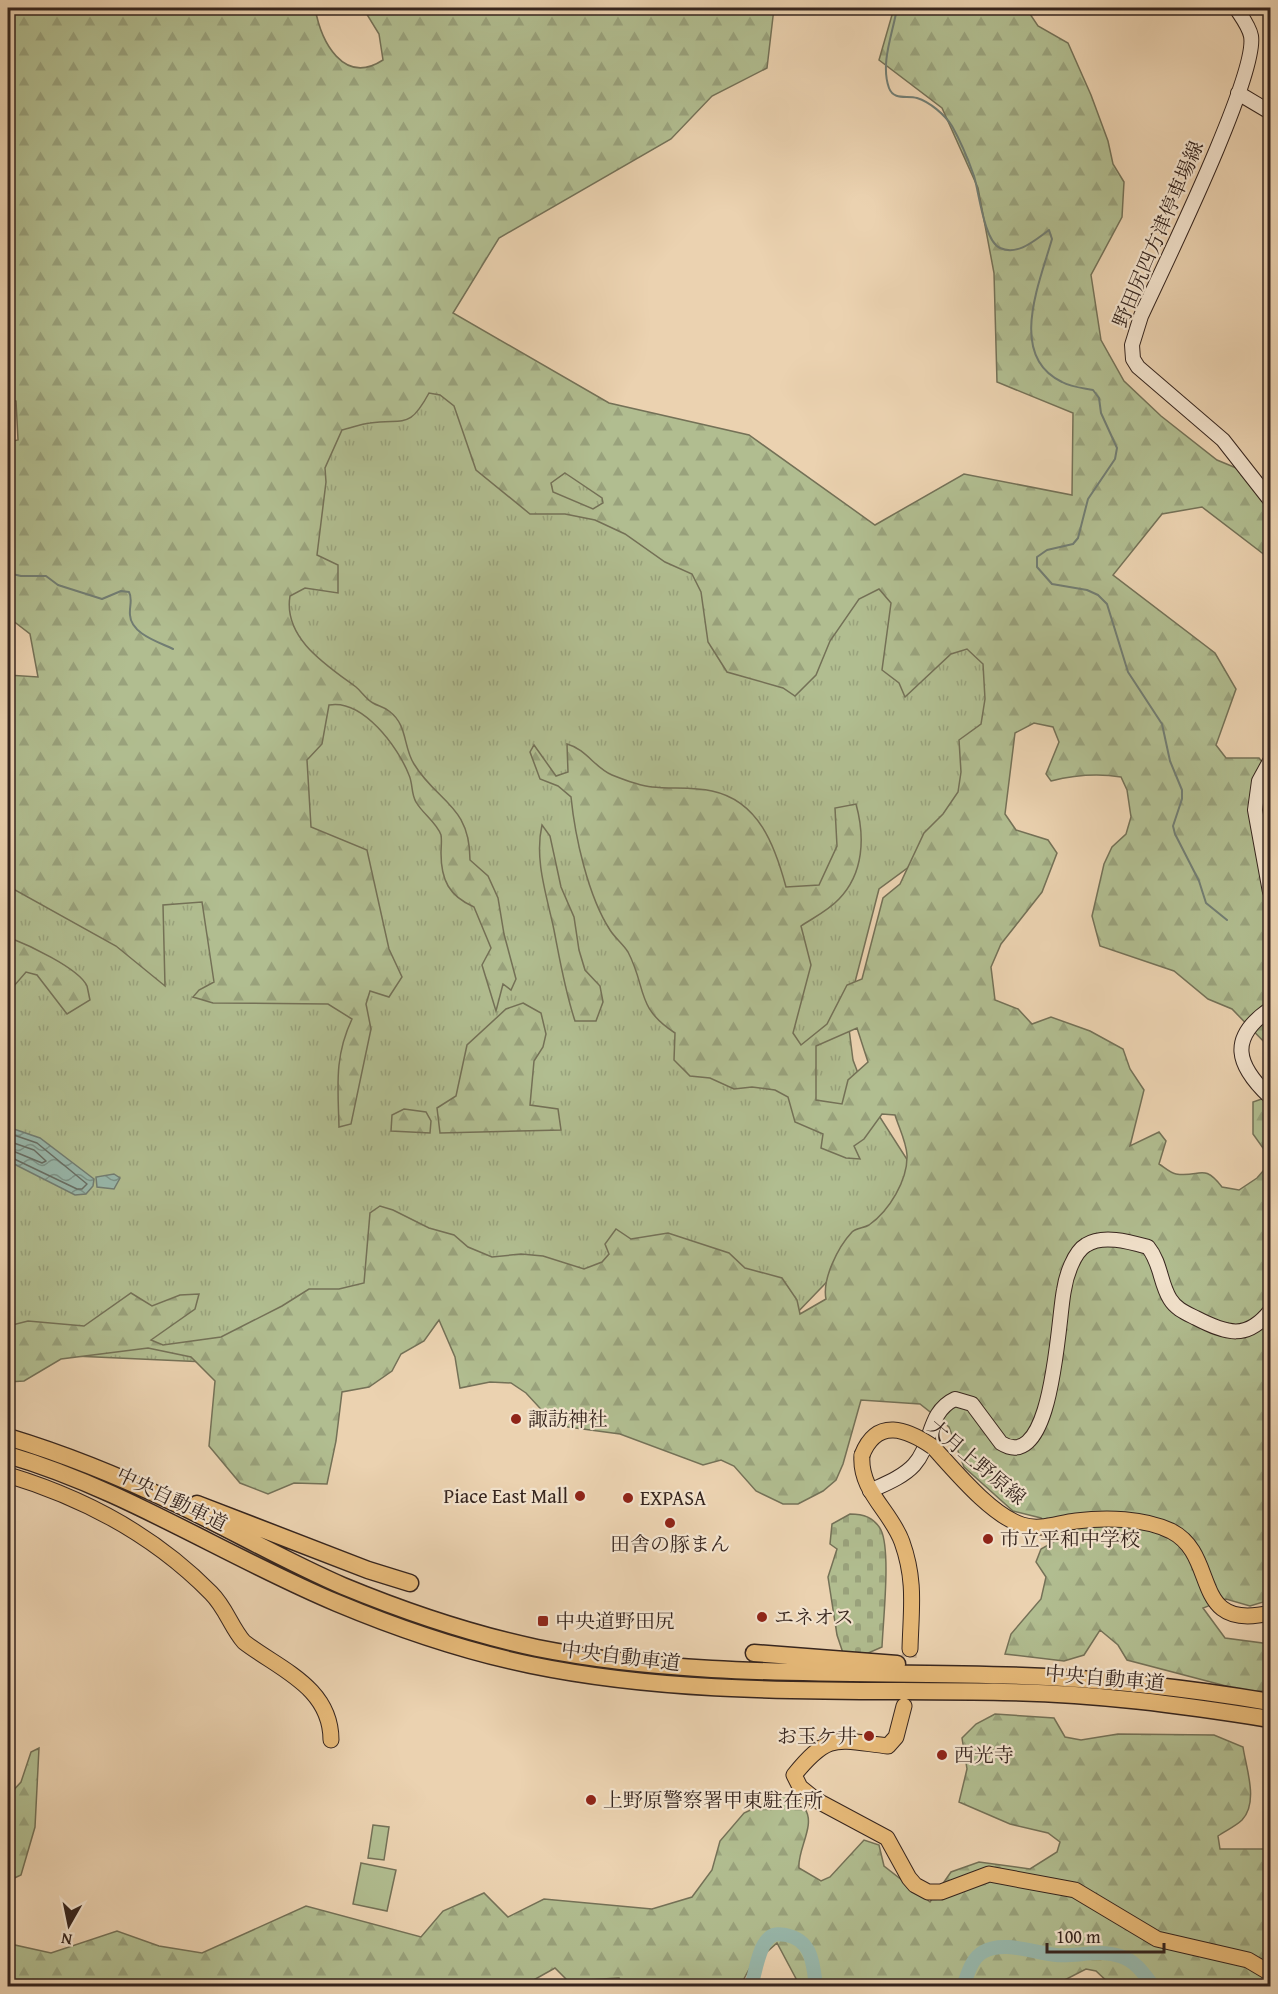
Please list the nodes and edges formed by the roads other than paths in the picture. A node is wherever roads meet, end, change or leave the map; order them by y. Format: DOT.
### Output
graph roads {
  1 [pos="1236,8"];
  2 [pos="1238,93"];
  3 [pos="1270,112"];
  4 [pos="1270,500"];
  5 [pos="1270,761"];
  6 [pos="1270,892"];
  7 [pos="1270,1009"];
  8 [pos="1270,1097"];
  9 [pos="1270,1311"];
  10 [pos="8,1437"];
  11 [pos="8,1455"];
  12 [pos="83,1462"];
  13 [pos="8,1475"];
  14 [pos="870,1491"];
  15 [pos="410,1583"];
  16 [pos="1270,1613"];
  17 [pos="910,1649"];
  18 [pos="754,1653"];
  19 [pos="1078,1678"];
  20 [pos="1270,1702"];
  21 [pos="904,1706"];
  22 [pos="1270,1719"];
  23 [pos="331,1740"];
  24 [pos="1266,1970"];
  1 -- 2 [label="main road, 野田尻四方津停車場線"];
  2 -- 3 [label="main road"];
  2 -- 4 [label="main road, 野田尻四方津停車場線"];
  5 -- 6 [label="main road"];
  7 -- 8 [label="main road"];
  9 -- 14 [label="main road"];
  10 -- 12 [label="highway, 中央自動車道"];
  11 -- 22 [label="highway, 中央自動車道"];
  12 -- 15 [label="highway"];
  12 -- 19 [label="highway, 中央自動車道"];
  13 -- 23 [label="main road"];
  14 -- 16 [label="main road, 大月上野原線, bridge"];
  14 -- 17 [label="main road, 大月上野原線"];
  18 -- 19 [label="highway"];
  19 -- 20 [label="highway, 中央自動車道"];
  21 -- 24 [label="main road"];
}
